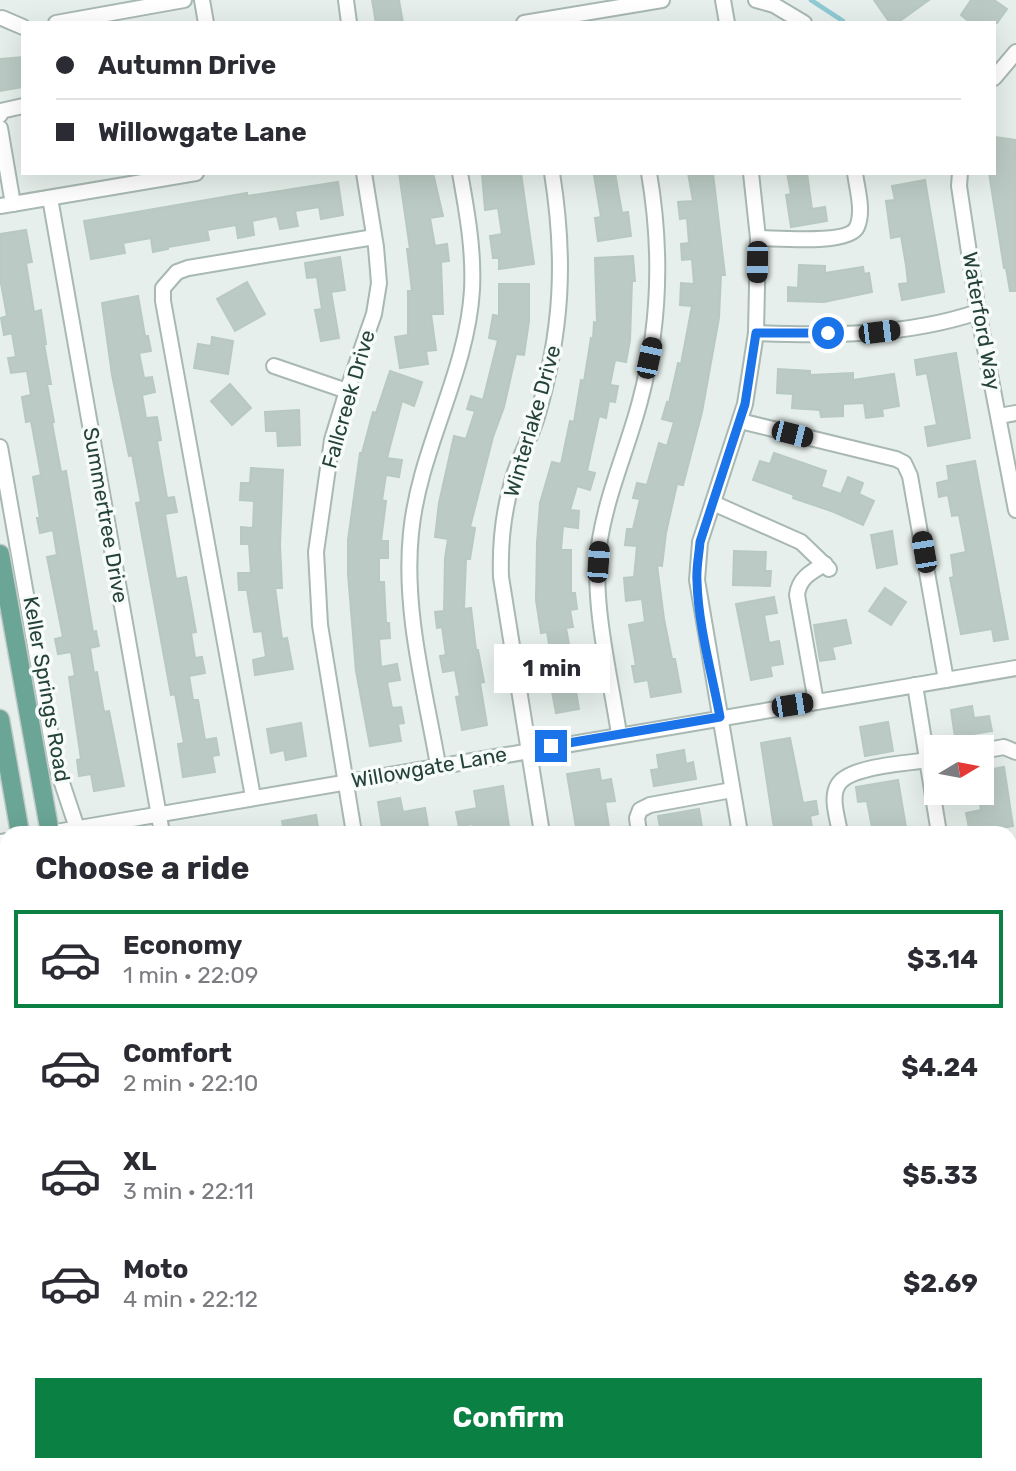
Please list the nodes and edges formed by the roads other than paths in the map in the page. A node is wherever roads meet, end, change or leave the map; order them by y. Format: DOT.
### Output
graph roads {
  1 [pos="184,0"];
  2 [pos="202,0"];
  3 [pos="346,0"];
  4 [pos="662,0"];
  5 [pos="723,0"];
  6 [pos="756,0"];
  7 [pos="125,5"];
  8 [pos="2,18"];
  9 [pos="64,21"];
  10 [pos="206,21"];
  11 [pos="349,21"];
  12 [pos="536,21"];
  13 [pos="727,21"];
  14 [pos="801,21"];
  15 [pos="21,26"];
  16 [pos="1016,52"];
  17 [pos="996,76"];
  18 [pos="21,106"];
  19 [pos="0,116"];
  20 [pos="0,128"];
  21 [pos="184,175"];
  22 [pos="364,175"];
  23 [pos="460,175"];
  24 [pos="552,175"];
  25 [pos="649,175"];
  26 [pos="751,175"];
  27 [pos="855,175"];
  28 [pos="960,175"];
  29 [pos="50,198"];
  30 [pos="6,205"];
  31 [pos="374,237"];
  32 [pos="758,238"];
  33 [pos="978,313"];
  34 [pos="756,333"];
  35 [pos="274,366"];
  36 [pos="347,391"];
  37 [pos="1016,414"];
  38 [pos="999,416"];
  39 [pos="740,421"];
  40 [pos="0,447"];
  41 [pos="1014,487"];
  42 [pos="713,503"];
  43 [pos="1016,510"];
  44 [pos="0,554"];
  45 [pos="1016,668"];
  46 [pos="946,680"];
  47 [pos="915,685"];
  48 [pos="816,702"];
  49 [pos="720,717"];
  50 [pos="0,719"];
  51 [pos="619,734"];
  52 [pos="926,735"];
  53 [pos="994,749"];
  54 [pos="529,750"];
  55 [pos="1016,752"];
  56 [pos="924,761"];
  57 [pos="438,765"];
  58 [pos="345,781"];
  59 [pos="733,790"];
  60 [pos="253,797"];
  61 [pos="936,805"];
  62 [pos="159,813"];
  63 [pos="19,826"];
  64 [pos="49,826"];
  65 [pos="76,826"];
  66 [pos="88,826"];
  67 [pos="161,826"];
  68 [pos="353,826"];
  69 [pos="541,826"];
  70 [pos="638,826"];
  71 [pos="739,826"];
  72 [pos="839,826"];
  73 [pos="938,826"];
  1 -- 7 [label="street"];
  2 -- 10 [label="street"];
  3 -- 11 [label="street"];
  4 -- 12 [label="street"];
  5 -- 13 [label="street"];
  6 -- 14 [label="street"];
  7 -- 9 [label="street"];
  8 -- 15 [label="street"];
  16 -- 17 [label="street"];
  18 -- 19 [label="street"];
  20 -- 30 [label="street"];
  21 -- 29 [label="street"];
  22 -- 31 [label="street, Fallcreek Drive"];
  23 -- 57 [label="street"];
  24 -- 54 [label="street, Winterlake Drive"];
  25 -- 51 [label="street"];
  26 -- 32 [label="street"];
  27 -- 32 [label="street"];
  28 -- 33 [label="street, Waterford Way"];
  29 -- 30 [label="street"];
  29 -- 62 [label="street, Summertree Drive"];
  31 -- 36 [label="street, Fallcreek Drive"];
  31 -- 60 [label="street"];
  32 -- 34 [label="street"];
  33 -- 34 [label="street"];
  33 -- 38 [label="street, Waterford Way"];
  34 -- 39 [label="street"];
  35 -- 36 [label="street"];
  36 -- 58 [label="street, Fallcreek Drive"];
  37 -- 38 [label="street"];
  38 -- 41 [label="street, Waterford Way"];
  39 -- 42 [label="street"];
  39 -- 46 [label="street"];
  40 -- 65 [label="street"];
  41 -- 43 [label="street, Waterford Way"];
  42 -- 48 [label="street"];
  42 -- 49 [label="street"];
  44 -- 64 [label="main road, Keller Springs Road"];
  45 -- 46 [label="street, Willowgate Lane"];
  46 -- 47 [label="street, Willowgate Lane"];
  47 -- 48 [label="street, Willowgate Lane"];
  47 -- 52 [label="street"];
  48 -- 49 [label="street, Willowgate Lane"];
  49 -- 51 [label="street, Willowgate Lane"];
  49 -- 59 [label="street"];
  50 -- 63 [label="main road"];
  51 -- 54 [label="street, Willowgate Lane"];
  53 -- 55 [label="street"];
  54 -- 57 [label="street, Willowgate Lane"];
  54 -- 69 [label="street, Winterlake Drive"];
  56 -- 72 [label="street"];
  57 -- 58 [label="street, Willowgate Lane"];
  58 -- 60 [label="street, Willowgate Lane"];
  58 -- 68 [label="street, Fallcreek Drive"];
  59 -- 70 [label="street"];
  59 -- 71 [label="street"];
  60 -- 62 [label="street, Willowgate Lane"];
  61 -- 73 [label="street"];
  62 -- 66 [label="street, Willowgate Lane"];
  62 -- 67 [label="street, Summertree Drive"];
}
